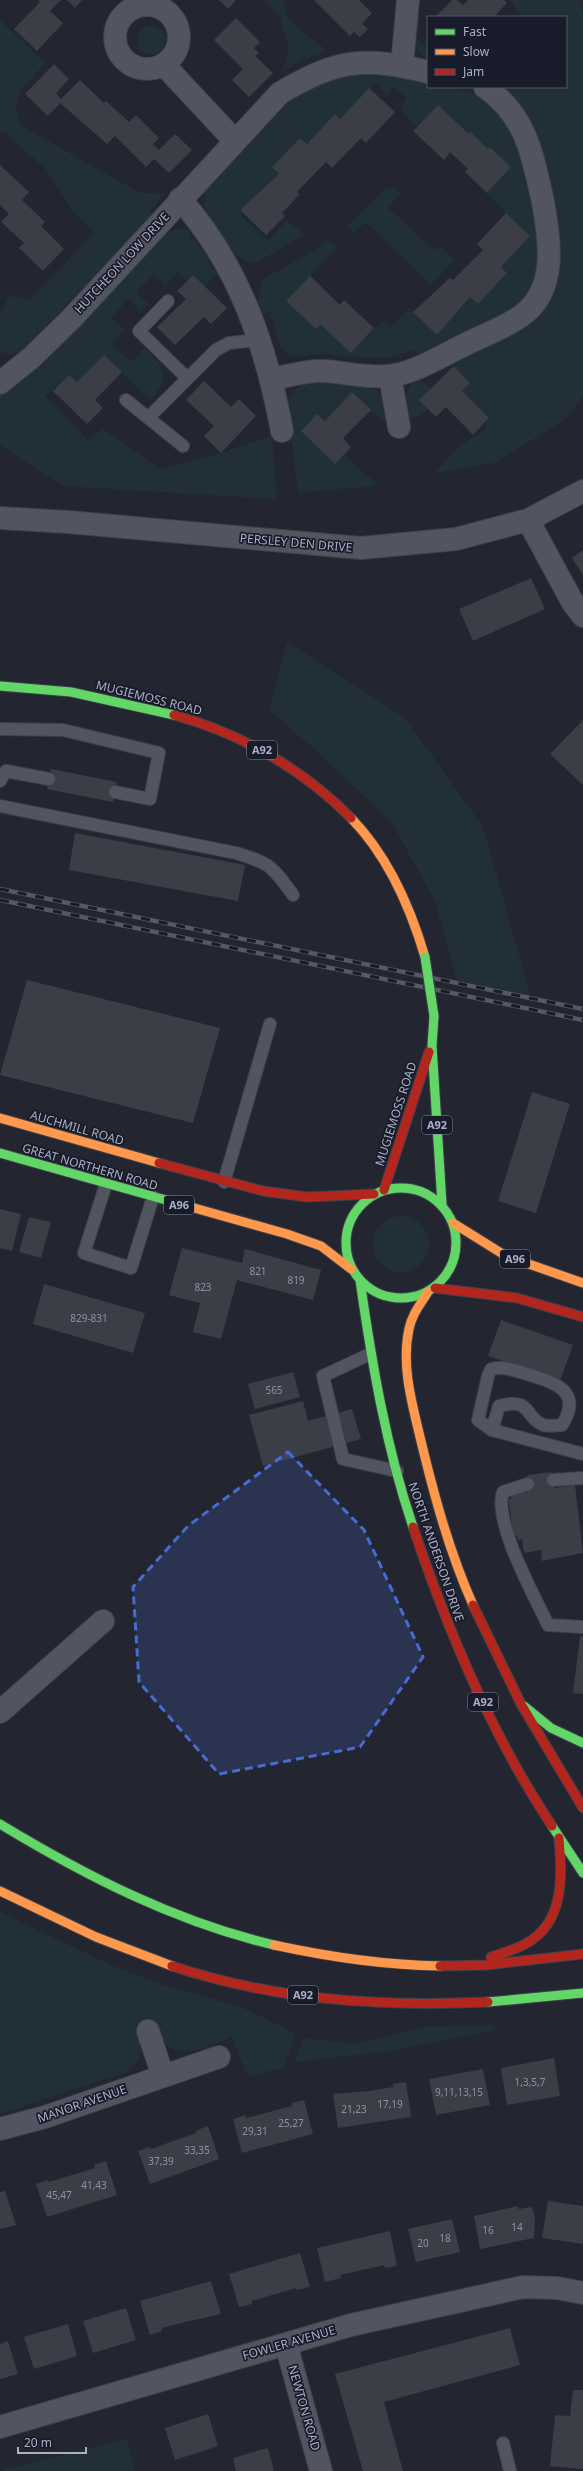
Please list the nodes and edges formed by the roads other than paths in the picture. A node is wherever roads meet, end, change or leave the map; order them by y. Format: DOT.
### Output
graph roads {
  1 [pos="408,0"];
  2 [pos="164,65"];
  3 [pos="402,66"];
  4 [pos="427,72"];
  5 [pos="486,88"];
  6 [pos="234,140"];
  7 [pos="180,199"];
  8 [pos="168,301"];
  9 [pos="260,340"];
  10 [pos="390,376"];
  11 [pos="187,378"];
  12 [pos="2,379"];
  13 [pos="272,379"];
  14 [pos="126,400"];
  15 [pos="148,418"];
  16 [pos="399,427"];
  17 [pos="282,431"];
  18 [pos="183,446"];
  19 [pos="583,491"];
  20 [pos="0,518"];
  21 [pos="528,520"];
  22 [pos="583,616"];
  23 [pos="0,686"];
  24 [pos="0,729"];
  25 [pos="49,779"];
  26 [pos="0,780"];
  27 [pos="115,792"];
  28 [pos="0,806"];
  29 [pos="293,895"];
  30 [pos="270,1024"];
  31 [pos="432,1046"];
  32 [pos="0,1118"];
  33 [pos="0,1153"];
  34 [pos="148,1160"];
  35 [pos="224,1182"];
  36 [pos="106,1184"];
  37 [pos="384,1190"];
  38 [pos="374,1194"];
  39 [pos="153,1198"];
  40 [pos="442,1204"];
  41 [pos="453,1223"];
  42 [pos="351,1268"];
  43 [pos="360,1280"];
  44 [pos="583,1283"];
  45 [pos="432,1290"];
  46 [pos="583,1317"];
  47 [pos="370,1354"];
  48 [pos="492,1430"];
  49 [pos="583,1454"];
  50 [pos="397,1470"];
  51 [pos="583,1478"];
  52 [pos="553,1480"];
  53 [pos="528,1484"];
  54 [pos="102,1621"];
  55 [pos="583,1627"];
  56 [pos="522,1704"];
  57 [pos="0,1712"];
  58 [pos="583,1743"];
  59 [pos="583,1808"];
  60 [pos="0,1824"];
  61 [pos="558,1838"];
  62 [pos="583,1873"];
  63 [pos="0,1890"];
  64 [pos="583,1954"];
  65 [pos="468,1966"];
  66 [pos="583,1993"];
  67 [pos="148,2031"];
  68 [pos="219,2057"];
  69 [pos="163,2076"];
  70 [pos="0,2129"];
  71 [pos="583,2293"];
  72 [pos="286,2344"];
  73 [pos="0,2427"];
  74 [pos="502,2443"];
  75 [pos="321,2471"];
  76 [pos="510,2471"];
  1 -- 3 [label="street"];
  2 -- 6 [label="street"];
  3 -- 4 [label="street, HUTCHEON LOW DRIVE"];
  3 -- 6 [label="street, HUTCHEON LOW DRIVE"];
  5 -- 10 [label="street"];
  6 -- 7 [label="street, HUTCHEON LOW DRIVE"];
  7 -- 9 [label="street"];
  7 -- 12 [label="street, HUTCHEON LOW DRIVE"];
  8 -- 11 [label="lane"];
  9 -- 11 [label="lane"];
  9 -- 13 [label="street"];
  10 -- 13 [label="street"];
  10 -- 16 [label="street"];
  11 -- 15 [label="lane"];
  13 -- 17 [label="street"];
  14 -- 15 [label="lane"];
  15 -- 18 [label="lane"];
  19 -- 21 [label="street, PERSLEY DEN DRIVE"];
  20 -- 21 [label="street, PERSLEY DEN DRIVE"];
  21 -- 22 [label="street"];
  23 -- 31 [label="main road, MUGIEMOSS ROAD / A92, bridge"];
  24 -- 27 [label="lane"];
  25 -- 26 [label="lane"];
  28 -- 29 [label="lane"];
  30 -- 35 [label="lane"];
  31 -- 37 [label="main road, MUGIEMOSS ROAD / A92"];
  31 -- 40 [label="main road, MUGIEMOSS ROAD / A92"];
  32 -- 34 [label="main road, AUCHMILL ROAD"];
  33 -- 36 [label="main road, GREAT NORTHERN ROAD / A96"];
  34 -- 35 [label="main road, GREAT NORTHERN ROAD"];
  35 -- 38 [label="main road, GREAT NORTHERN ROAD"];
  36 -- 39 [label="main road, GREAT NORTHERN ROAD / A96"];
  36 -- 39 [label="lane"];
  37 -- 38 [label="main road, A92"];
  37 -- 40 [label="main road, A92"];
  38 -- 42 [label="main road, A92"];
  39 -- 42 [label="main road, GREAT NORTHERN ROAD / A96"];
  40 -- 41 [label="main road, A92"];
  41 -- 44 [label="main road, A96"];
  41 -- 45 [label="main road, A92"];
  42 -- 43 [label="main road, A92"];
  43 -- 45 [label="main road, A92"];
  43 -- 47 [label="main road, NORTH ANDERSON DRIVE / A92"];
  45 -- 46 [label="main road"];
  45 -- 56 [label="main road, NORTH ANDERSON DRIVE / A92"];
  47 -- 50 [label="main road, NORTH ANDERSON DRIVE / A92"];
  47 -- 50 [label="lane"];
  48 -- 48 [label="lane"];
  48 -- 49 [label="lane"];
  50 -- 61 [label="main road, NORTH ANDERSON DRIVE / A92"];
  51 -- 52 [label="lane"];
  53 -- 55 [label="lane"];
  54 -- 57 [label="street"];
  56 -- 58 [label="main road"];
  56 -- 59 [label="main road, NORTH ANDERSON DRIVE / A92"];
  60 -- 65 [label="main road"];
  61 -- 62 [label="main road, NORTH ANDERSON DRIVE / A92"];
  61 -- 65 [label="main road"];
  63 -- 66 [label="main road, A92"];
  64 -- 65 [label="main road"];
  67 -- 69 [label="street"];
  68 -- 69 [label="street, MANOR AVENUE"];
  69 -- 70 [label="street, MANOR AVENUE"];
  71 -- 72 [label="street, FOWLER AVENUE"];
  72 -- 73 [label="street, FOWLER AVENUE"];
  72 -- 75 [label="street, NEWTON ROAD"];
  74 -- 76 [label="lane"];
}
